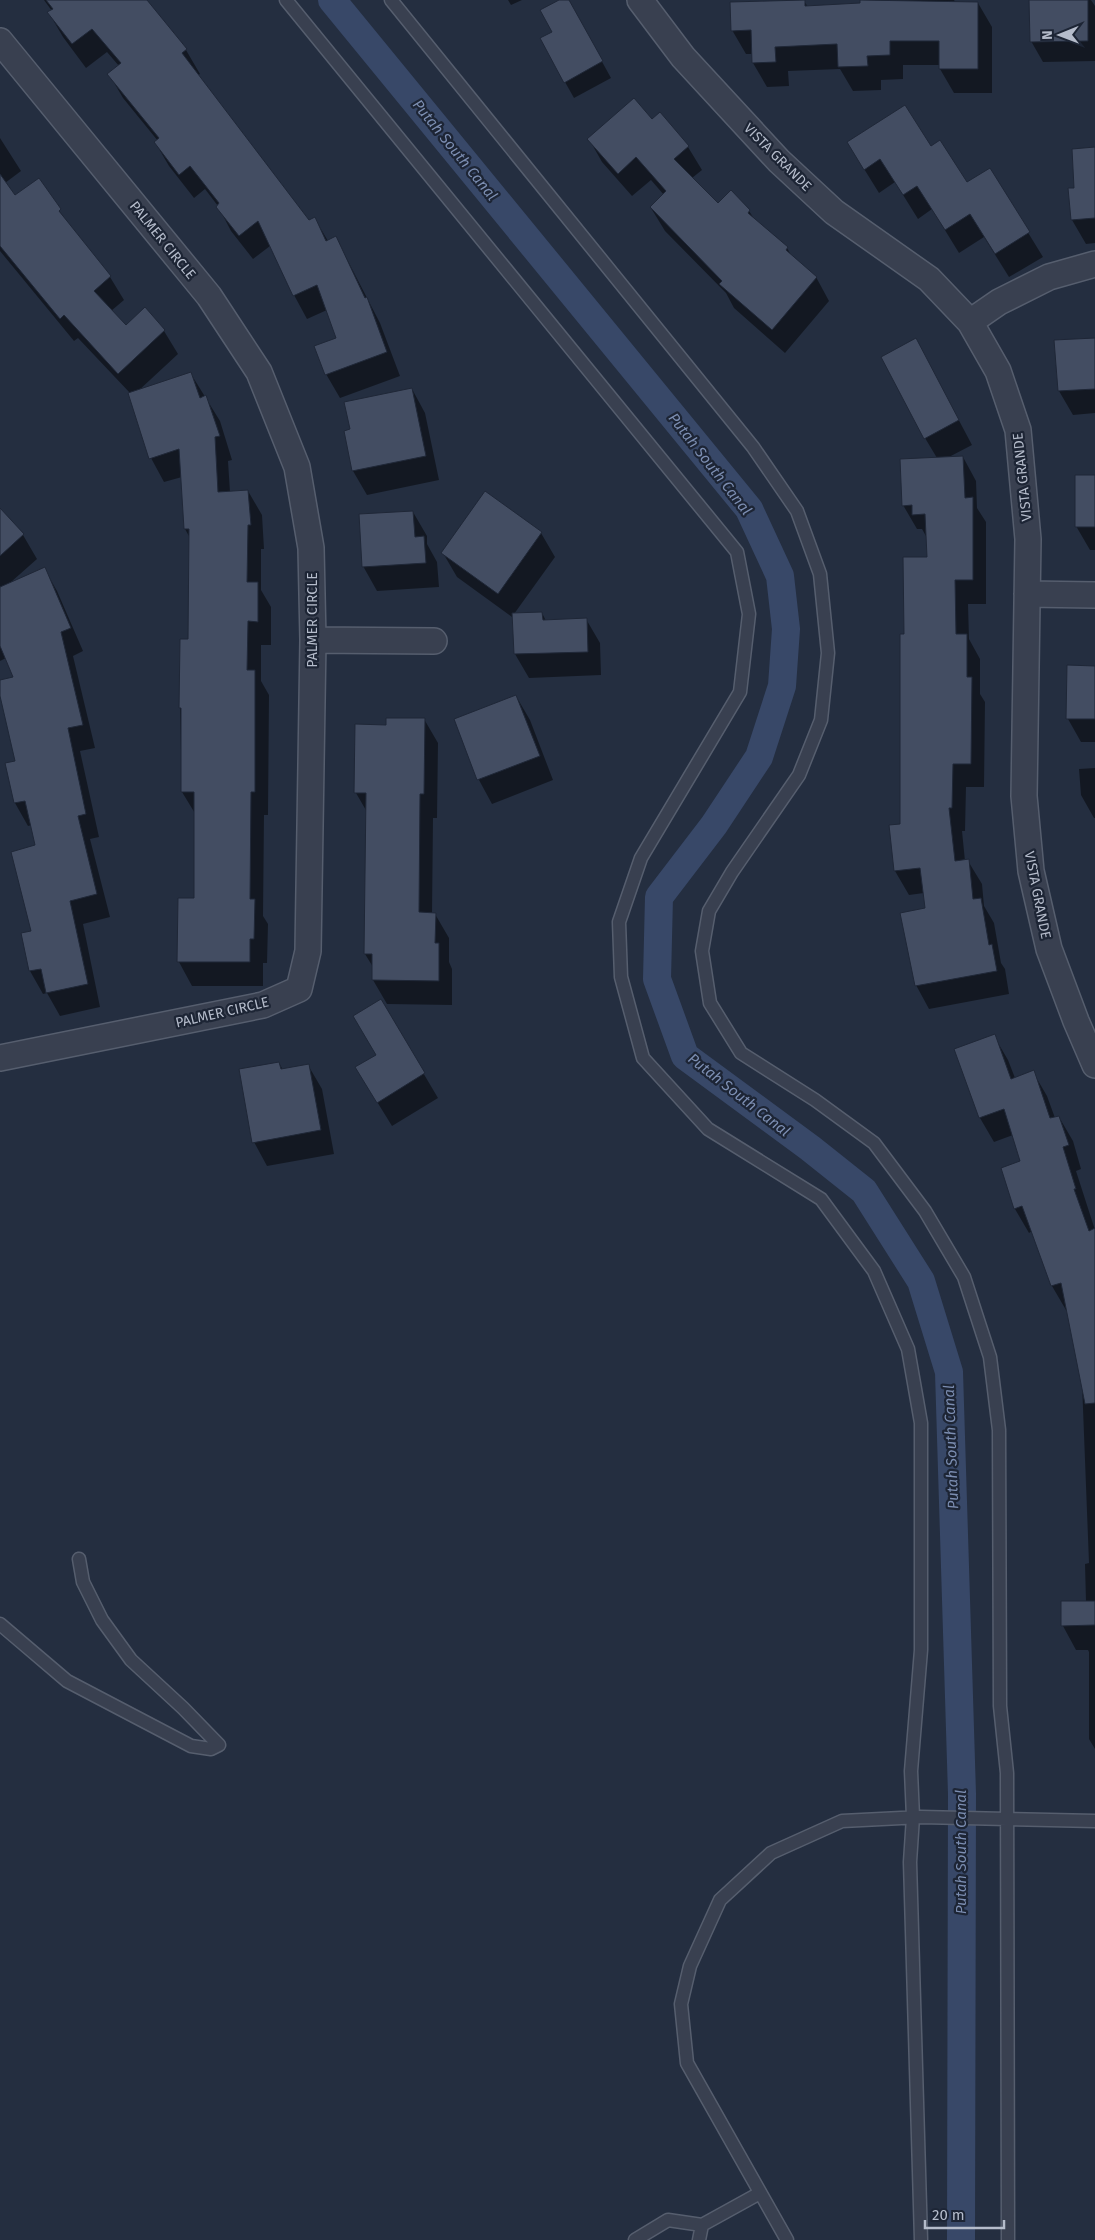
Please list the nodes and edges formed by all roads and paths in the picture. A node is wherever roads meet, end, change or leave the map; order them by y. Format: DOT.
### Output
graph roads {
  1 [pos="286,0"];
  2 [pos="391,0"];
  3 [pos="640,0"];
  4 [pos="0,41"];
  5 [pos="1095,264"];
  6 [pos="970,322"];
  7 [pos="1027,594"];
  8 [pos="1095,595"];
  9 [pos="313,640"];
  10 [pos="434,641"];
  11 [pos="0,1058"];
  12 [pos="1095,1065"];
  13 [pos="79,1559"];
  14 [pos="0,1624"];
  15 [pos="917,1817"];
  16 [pos="1008,1819"];
  17 [pos="1095,1821"];
  18 [pos="760,2192"];
  19 [pos="702,2225"];
  20 [pos="635,2240"];
  21 [pos="699,2240"];
  22 [pos="787,2240"];
  23 [pos="921,2240"];
  24 [pos="1008,2240"];
  1 -- 15 [label="lane"];
  2 -- 16 [label="lane"];
  3 -- 6 [label="street, VISTA GRANDE"];
  4 -- 9 [label="street, PALMER CIRCLE"];
  5 -- 6 [label="street"];
  6 -- 7 [label="street, VISTA GRANDE"];
  7 -- 8 [label="street"];
  7 -- 12 [label="street, VISTA GRANDE"];
  9 -- 10 [label="street"];
  9 -- 11 [label="street, PALMER CIRCLE"];
  13 -- 14 [label="lane"];
  15 -- 16 [label="lane"];
  15 -- 18 [label="lane"];
  15 -- 23 [label="lane"];
  16 -- 17 [label="lane"];
  16 -- 24 [label="lane"];
  18 -- 19 [label="lane"];
  18 -- 22 [label="lane"];
  19 -- 20 [label="lane"];
  19 -- 21 [label="lane"];
}
